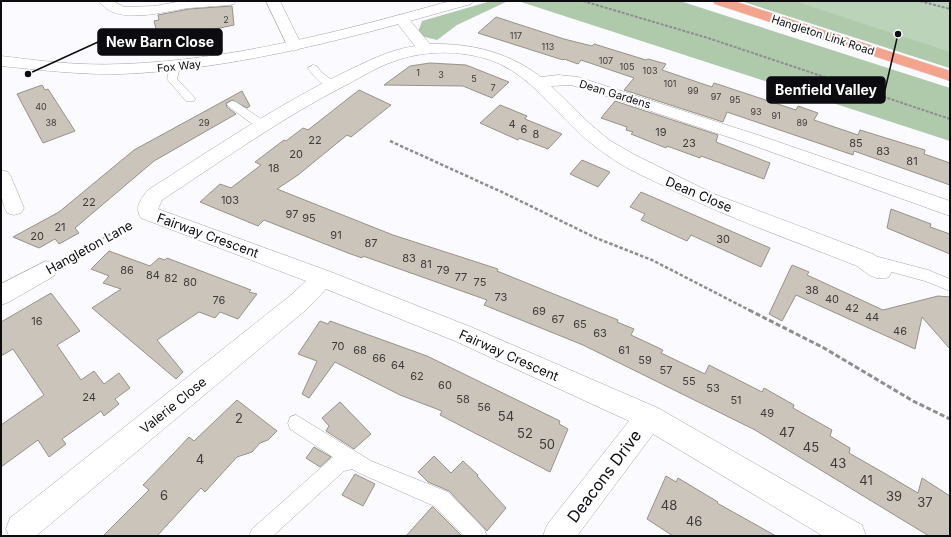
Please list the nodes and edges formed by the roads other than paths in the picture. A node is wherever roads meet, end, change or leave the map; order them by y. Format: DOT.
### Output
graph roads {
  1 [pos="106,1"];
  2 [pos="229,1"];
  3 [pos="273,1"];
  4 [pos="466,1"];
  5 [pos="720,1"];
  6 [pos="401,19"];
  7 [pos="294,46"];
  8 [pos="426,50"];
  9 [pos="3,63"];
  10 [pos="175,67"];
  11 [pos="313,68"];
  12 [pos="950,76"];
  13 [pos="538,82"];
  14 [pos="332,85"];
  15 [pos="190,99"];
  16 [pos="232,104"];
  17 [pos="263,126"];
  18 [pos="1,178"];
  19 [pos="14,208"];
  20 [pos="950,209"];
  21 [pos="865,260"];
  22 [pos="46,270"];
  23 [pos="881,271"];
  24 [pos="323,278"];
  25 [pos="950,284"];
  26 [pos="1,295"];
  27 [pos="649,417"];
  28 [pos="296,423"];
  29 [pos="353,460"];
  30 [pos="21,529"];
  31 [pos="258,536"];
  32 [pos="477,536"];
  33 [pos="558,536"];
  34 [pos="851,536"];
  1 -- 2 [label="street"];
  3 -- 7 [label="street"];
  4 -- 6 [label="street"];
  5 -- 12 [label="highway, Hangleton Link Road"];
  6 -- 7 [label="street, Fox Way"];
  6 -- 8 [label="street"];
  7 -- 10 [label="street, Fox Way"];
  8 -- 13 [label="street"];
  8 -- 14 [label="street"];
  9 -- 10 [label="street, Fox Way"];
  10 -- 15 [label="lane"];
  11 -- 14 [label="lane"];
  13 -- 20 [label="street, Dean Gardens"];
  13 -- 21 [label="street, Dean Close"];
  14 -- 17 [label="street"];
  16 -- 17 [label="lane"];
  17 -- 24 [label="street, Fairway Crescent"];
  18 -- 19 [label="street"];
  21 -- 23 [label="street, Dean Close"];
  21 -- 25 [label="lane"];
  22 -- 26 [label="street, Hangleton Lane"];
  24 -- 27 [label="street, Fairway Crescent"];
  24 -- 30 [label="street, Valerie Close"];
  27 -- 33 [label="street, Deacons Drive"];
  27 -- 34 [label="street, Fairway Crescent"];
  28 -- 29 [label="lane"];
  29 -- 31 [label="lane"];
  29 -- 32 [label="lane"];
}
